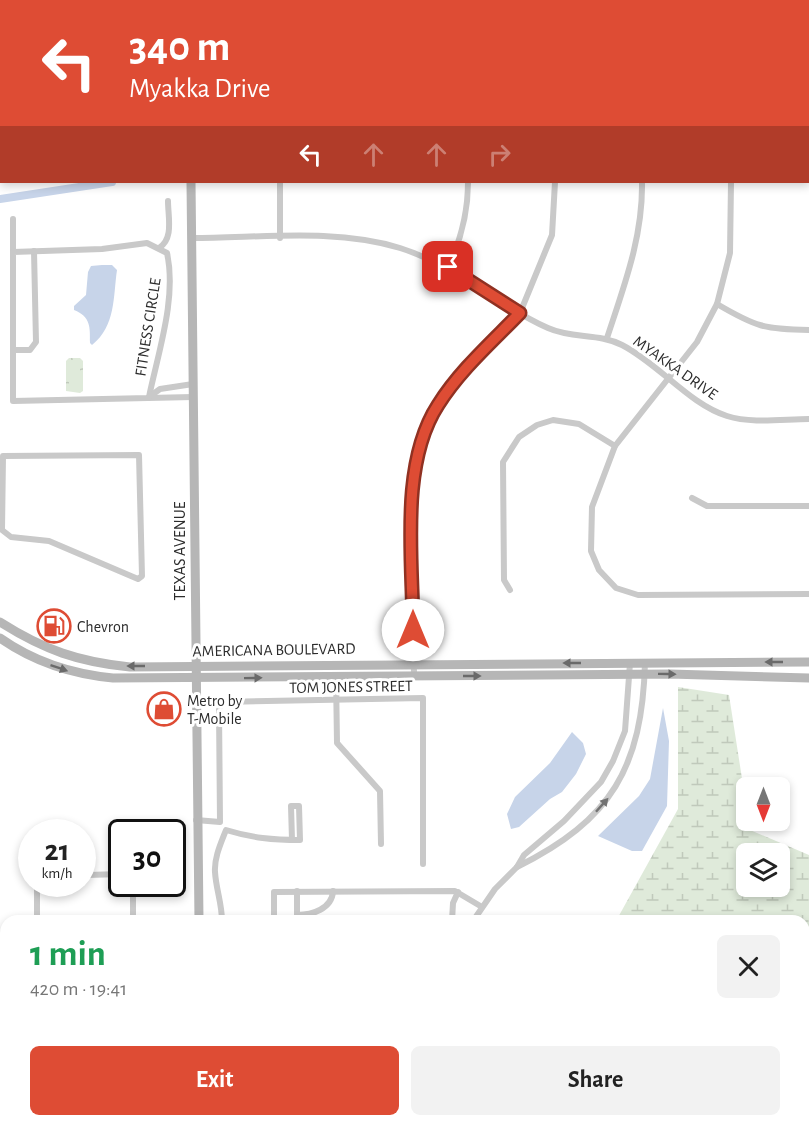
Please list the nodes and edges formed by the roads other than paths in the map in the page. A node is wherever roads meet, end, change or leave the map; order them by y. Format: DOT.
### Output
graph roads {
  1 [pos="191,183"];
  2 [pos="280,183"];
  3 [pos="468,183"];
  4 [pos="555,183"];
  5 [pos="642,183"];
  6 [pos="731,183"];
  7 [pos="168,201"];
  8 [pos="13,219"];
  9 [pos="192,238"];
  10 [pos="280,238"];
  11 [pos="159,248"];
  12 [pos="34,251"];
  13 [pos="13,252"];
  14 [pos="448,267"];
  15 [pos="717,304"];
  16 [pos="520,313"];
  17 [pos="809,330"];
  18 [pos="607,338"];
  19 [pos="14,350"];
  20 [pos="671,378"];
  21 [pos="193,384"];
  22 [pos="149,397"];
  23 [pos="193,397"];
  24 [pos="809,419"];
  25 [pos="615,446"];
  26 [pos="1,455"];
  27 [pos="692,498"];
  28 [pos="809,506"];
  29 [pos="510,590"];
  30 [pos="809,594"];
  31 [pos="0,622"];
  32 [pos="15,632"];
  33 [pos="3,640"];
  34 [pos="809,662"];
  35 [pos="414,663"];
  36 [pos="630,663"];
  37 [pos="645,663"];
  38 [pos="748,663"];
  39 [pos="194,665"];
  40 [pos="645,674"];
  41 [pos="630,675"];
  42 [pos="414,676"];
  43 [pos="336,677"];
  44 [pos="748,678"];
  45 [pos="809,678"];
  46 [pos="195,679"];
  47 [pos="336,700"];
  48 [pos="196,820"];
  49 [pos="291,840"];
  50 [pos="381,844"];
  51 [pos="423,864"];
  52 [pos="517,867"];
  53 [pos="297,891"];
  54 [pos="333,891"];
  55 [pos="458,892"];
  56 [pos="37,897"];
  57 [pos="133,897"];
  58 [pos="482,907"];
  59 [pos="37,915"];
  60 [pos="133,915"];
  61 [pos="199,915"];
  62 [pos="222,915"];
  63 [pos="274,915"];
  64 [pos="297,915"];
  65 [pos="308,915"];
  66 [pos="452,915"];
  67 [pos="477,915"];
  1 -- 9 [label="main road, TEXAS AVENUE"];
  2 -- 10 [label="street"];
  3 -- 14 [label="street"];
  4 -- 16 [label="street"];
  5 -- 18 [label="street"];
  6 -- 15 [label="street"];
  7 -- 11 [label="street"];
  8 -- 13 [label="street"];
  9 -- 10 [label="street, MYAKKA DRIVE"];
  9 -- 21 [label="main road, TEXAS AVENUE"];
  10 -- 14 [label="street, MYAKKA DRIVE"];
  11 -- 12 [label="street"];
  11 -- 22 [label="street, FITNESS CIRCLE"];
  12 -- 13 [label="street"];
  12 -- 19 [label="street"];
  13 -- 19 [label="street"];
  14 -- 16 [label="street, MYAKKA DRIVE"];
  15 -- 17 [label="street"];
  15 -- 20 [label="street"];
  16 -- 18 [label="street, MYAKKA DRIVE"];
  16 -- 35 [label="street"];
  18 -- 20 [label="street, MYAKKA DRIVE"];
  19 -- 22 [label="street"];
  20 -- 24 [label="street, MYAKKA DRIVE"];
  20 -- 25 [label="street"];
  21 -- 22 [label="street"];
  21 -- 23 [label="main road, TEXAS AVENUE"];
  22 -- 23 [label="street"];
  23 -- 39 [label="main road, TEXAS AVENUE"];
  25 -- 29 [label="street"];
  25 -- 30 [label="street"];
  26 -- 26 [label="street"];
  27 -- 28 [label="street"];
  31 -- 32 [label="main road, AMERICANA BOULEVARD"];
  32 -- 33 [label="main road"];
  39 -- 32 [label="main road, AMERICANA BOULEVARD, one-way"];
  33 -- 46 [label="main road, AMERICANA BOULEVARD, one-way"];
  34 -- 38 [label="main road, AMERICANA BOULEVARD, one-way"];
  36 -- 35 [label="main road, AMERICANA BOULEVARD, one-way"];
  35 -- 39 [label="main road, AMERICANA BOULEVARD"];
  35 -- 42 [label="street"];
  36 -- 37 [label="main road, AMERICANA BOULEVARD"];
  36 -- 41 [label="street"];
  37 -- 38 [label="main road, AMERICANA BOULEVARD"];
  37 -- 40 [label="street"];
  38 -- 44 [label="main road"];
  39 -- 46 [label="main road, TEXAS AVENUE"];
  40 -- 41 [label="main road, AMERICANA BOULEVARD"];
  40 -- 44 [label="main road, AMERICANA BOULEVARD, one-way"];
  52 -- 40 [label="street, one-way"];
  42 -- 41 [label="main road, AMERICANA BOULEVARD, one-way"];
  41 -- 52 [label="street"];
  42 -- 43 [label="main road, AMERICANA BOULEVARD"];
  46 -- 43 [label="main road, AMERICANA BOULEVARD, one-way"];
  43 -- 47 [label="street"];
  44 -- 45 [label="main road, AMERICANA BOULEVARD"];
  46 -- 48 [label="main road, TEXAS AVENUE"];
  47 -- 48 [label="street, TOM JONES STREET"];
  47 -- 50 [label="street"];
  47 -- 51 [label="street, TOM JONES STREET"];
  48 -- 61 [label="main road, TEXAS AVENUE"];
  49 -- 49 [label="street"];
  49 -- 62 [label="street"];
  52 -- 58 [label="street"];
  53 -- 54 [label="street"];
  53 -- 63 [label="street"];
  53 -- 64 [label="street"];
  54 -- 55 [label="street"];
  54 -- 65 [label="street"];
  55 -- 58 [label="street"];
  55 -- 66 [label="street"];
  56 -- 59 [label="street"];
  57 -- 60 [label="street"];
  58 -- 67 [label="street"];
}
